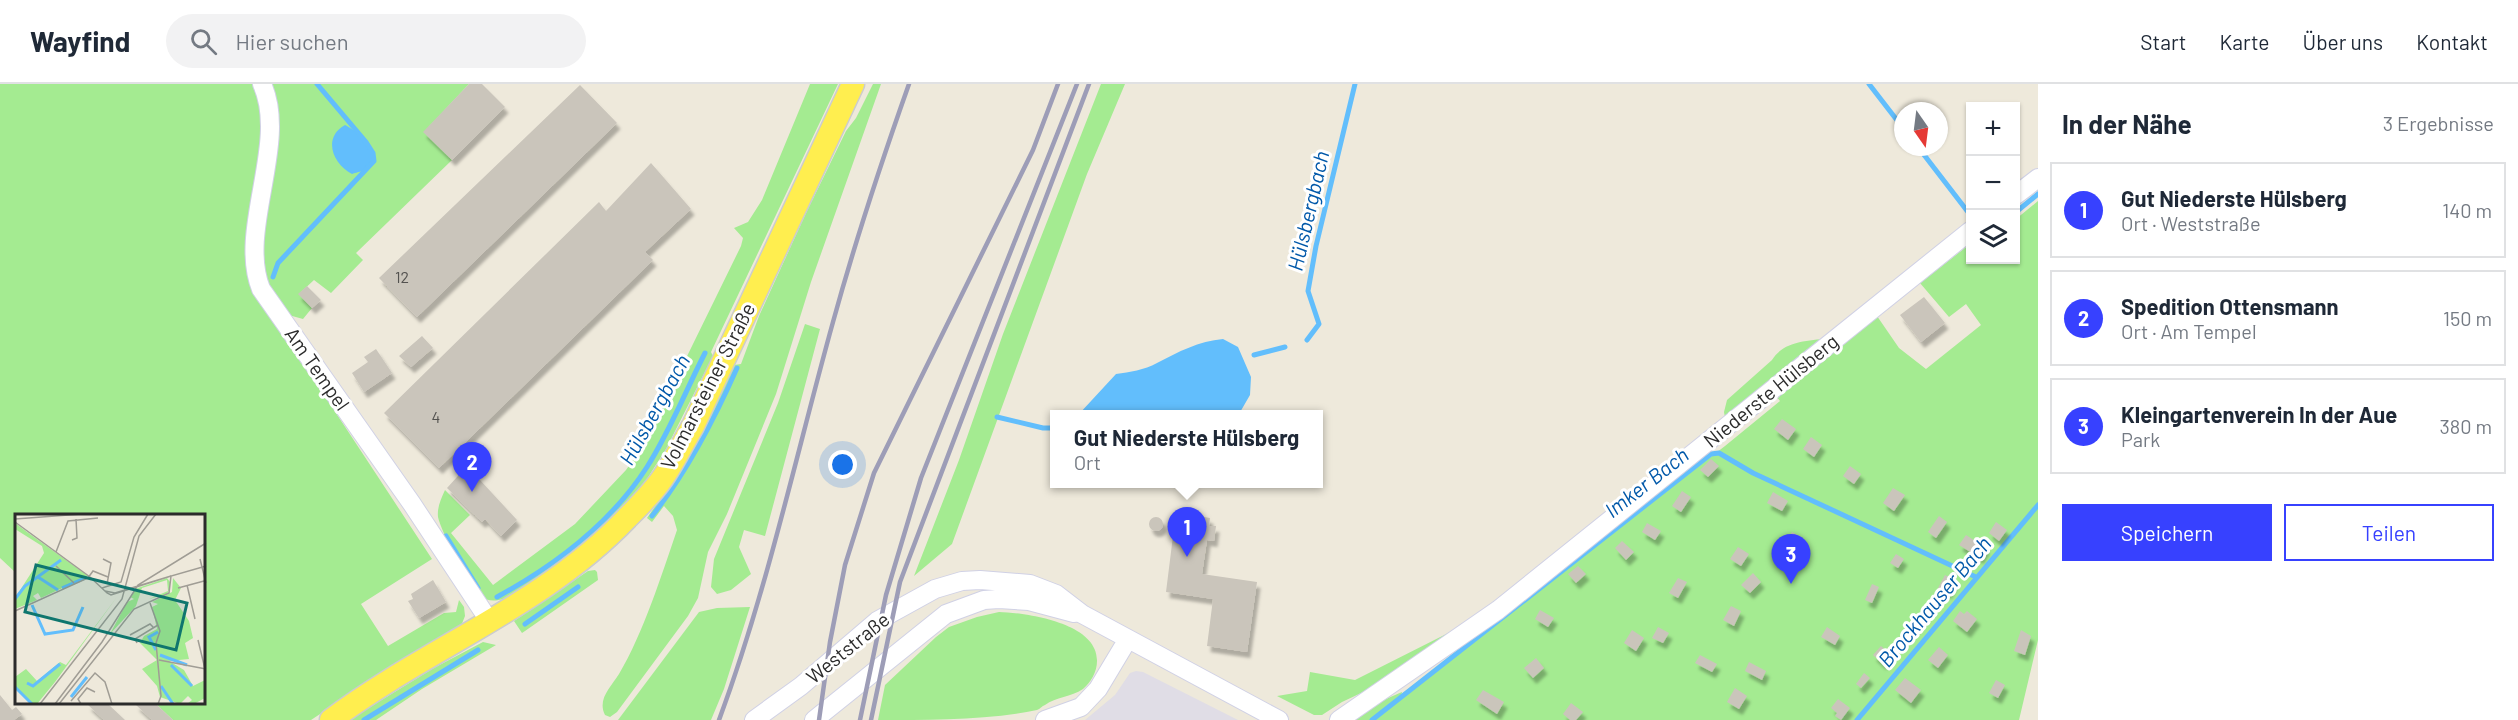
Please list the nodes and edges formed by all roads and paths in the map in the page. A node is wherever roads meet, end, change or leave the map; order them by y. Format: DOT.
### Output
graph roads {
  1 [pos="262,84"];
  2 [pos="853,84"];
  3 [pos="2038,178"];
  4 [pos="2020,192"];
  5 [pos="1966,235"];
  6 [pos="1082,614"];
  7 [pos="490,622"];
  8 [pos="1128,639"];
  9 [pos="331,720"];
  10 [pos="754,720"];
  11 [pos="814,720"];
  12 [pos="1045,720"];
  13 [pos="1279,720"];
  14 [pos="1339,720"];
  1 -- 7 [label="street, Am Tempel"];
  2 -- 7 [label="main road, Volmarsteiner Straße"];
  3 -- 4 [label="street"];
  5 -- 14 [label="street, Niederste Hülsberg"];
  6 -- 8 [label="street, Weststraße"];
  6 -- 10 [label="street, Weststraße"];
  6 -- 11 [label="street, Weststraße"];
  7 -- 9 [label="main road, Volmarsteiner Straße"];
  8 -- 12 [label="street"];
  8 -- 13 [label="street, Weststraße"];
}
